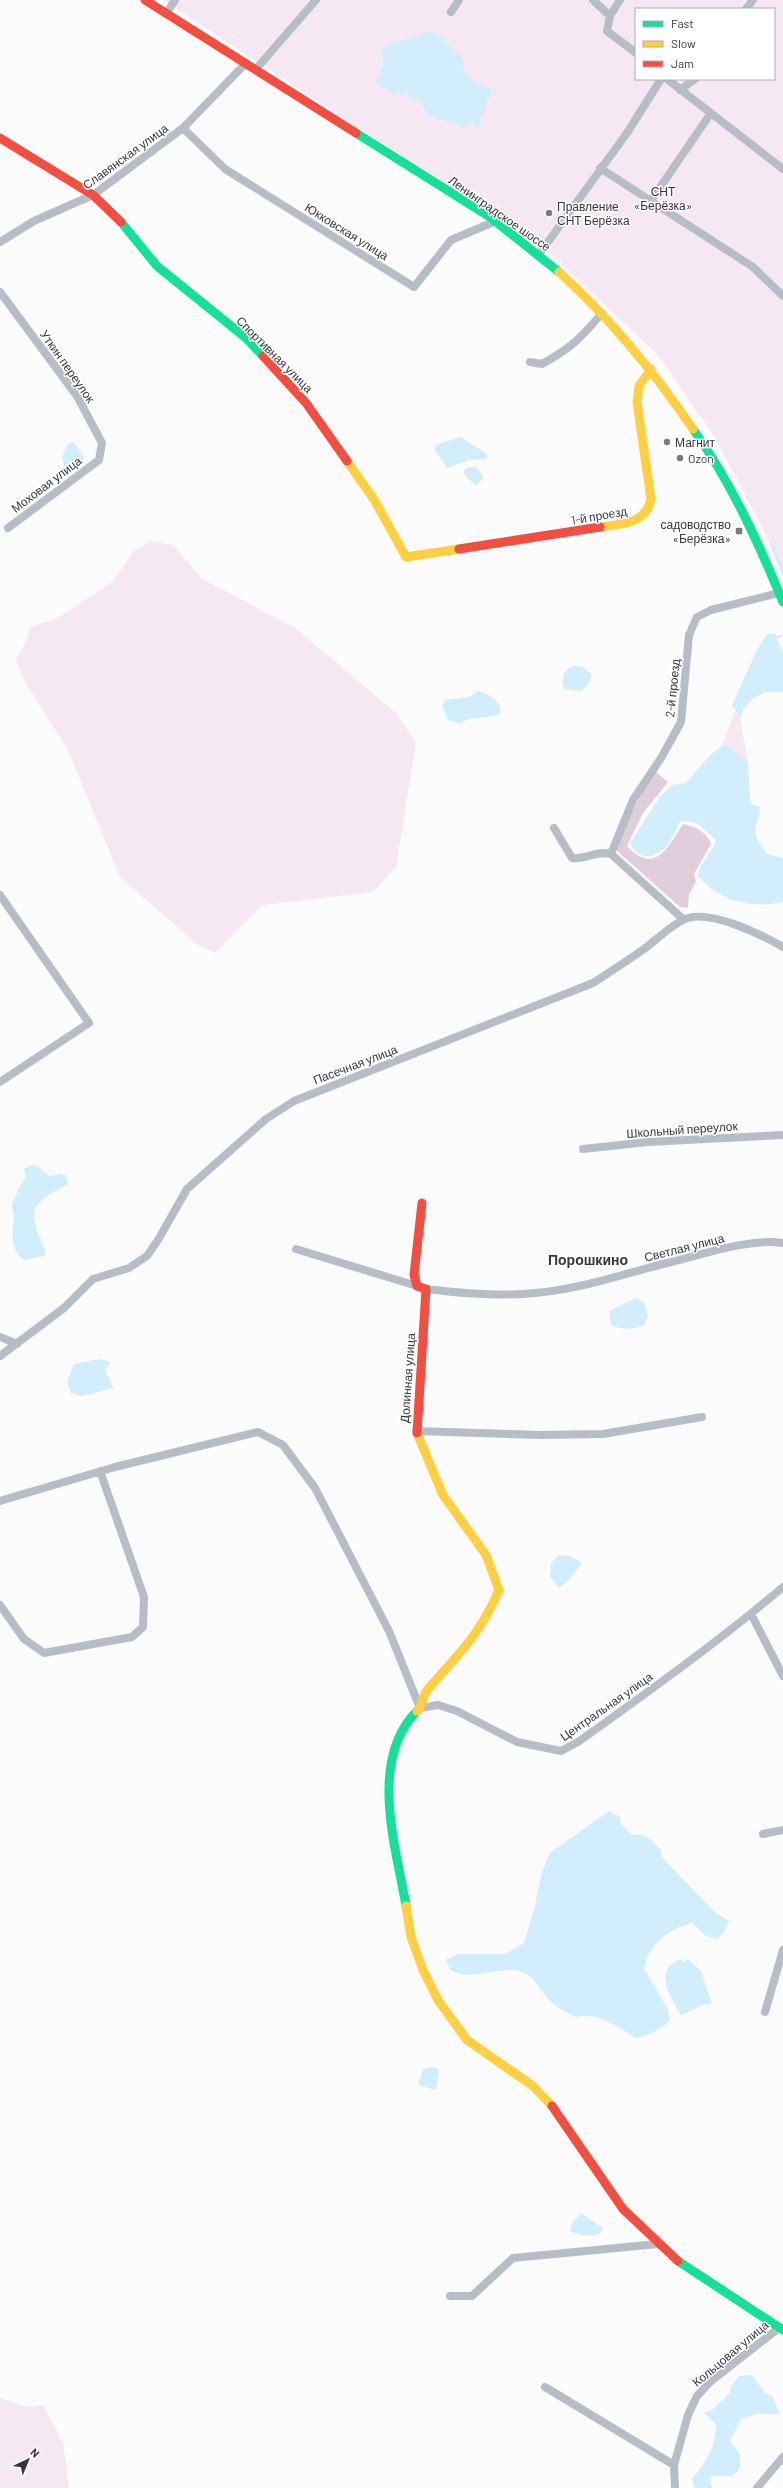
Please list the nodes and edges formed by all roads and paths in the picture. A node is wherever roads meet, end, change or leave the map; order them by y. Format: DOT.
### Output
graph roads {
  1 [pos="145,0"];
  2 [pos="175,0"];
  3 [pos="316,0"];
  4 [pos="459,0"];
  5 [pos="593,0"];
  6 [pos="620,0"];
  7 [pos="753,0"];
  8 [pos="747,8"];
  9 [pos="450,12"];
  10 [pos="166,14"];
  11 [pos="610,16"];
  12 [pos="635,53"];
  13 [pos="246,63"];
  14 [pos="256,69"];
  15 [pos="660,80"];
  16 [pos="668,80"];
  17 [pos="694,80"];
  18 [pos="680,90"];
  19 [pos="710,113"];
  20 [pos="183,128"];
  21 [pos="0,138"];
  22 [pos="782,166"];
  23 [pos="600,168"];
  24 [pos="93,195"];
  25 [pos="650,202"];
  26 [pos="496,221"];
  27 [pos="0,242"];
  28 [pos="540,253"];
  29 [pos="0,292"];
  30 [pos="783,296"];
  31 [pos="602,313"];
  32 [pos="530,362"];
  33 [pos="651,369"];
  34 [pos="99,460"];
  35 [pos="8,528"];
  36 [pos="406,557"];
  37 [pos="779,593"];
  38 [pos="783,602"];
  39 [pos="554,828"];
  40 [pos="611,854"];
  41 [pos="0,895"];
  42 [pos="683,919"];
  43 [pos="783,947"];
  44 [pos="0,1082"];
  45 [pos="783,1135"];
  46 [pos="583,1149"];
  47 [pos="422,1203"];
  48 [pos="783,1243"];
  49 [pos="296,1249"];
  50 [pos="422,1288"];
  51 [pos="0,1337"];
  52 [pos="17,1344"];
  53 [pos="0,1356"];
  54 [pos="702,1417"];
  55 [pos="416,1431"];
  56 [pos="100,1471"];
  57 [pos="0,1501"];
  58 [pos="783,1587"];
  59 [pos="0,1605"];
  60 [pos="751,1614"];
  61 [pos="783,1676"];
  62 [pos="420,1708"];
  63 [pos="783,1830"];
  64 [pos="763,1834"];
  65 [pos="783,1950"];
  66 [pos="765,2012"];
  67 [pos="658,2244"];
  68 [pos="450,2296"];
  69 [pos="781,2329"];
  70 [pos="545,2387"];
  71 [pos="783,2457"];
  72 [pos="674,2465"];
  73 [pos="675,2488"];
  74 [pos="758,2488"];
  1 -- 10 [label="street, Ленинградское шоссе"];
  2 -- 10 [label="street"];
  3 -- 14 [label="street"];
  4 -- 9 [label="street"];
  5 -- 11 [label="street"];
  6 -- 11 [label="street"];
  7 -- 8 [label="street"];
  10 -- 13 [label="street, Ленинградское шоссе"];
  11 -- 12 [label="street"];
  13 -- 14 [label="street, Ленинградское шоссе"];
  13 -- 20 [label="street, Славянская улица"];
  14 -- 26 [label="street, Ленинградское шоссе"];
  15 -- 23 [label="street"];
  16 -- 18 [label="street"];
  17 -- 18 [label="street"];
  18 -- 19 [label="street"];
  19 -- 22 [label="street"];
  19 -- 25 [label="street"];
  20 -- 24 [label="street, Славянская улица"];
  20 -- 26 [label="street, Юкковская улица"];
  21 -- 24 [label="street, Спортивная улица"];
  23 -- 25 [label="street"];
  23 -- 28 [label="street"];
  24 -- 27 [label="street, Славянская улица"];
  24 -- 36 [label="street, Спортивная улица"];
  25 -- 30 [label="street"];
  26 -- 28 [label="street, Ленинградское шоссе"];
  28 -- 31 [label="street, Ленинградское шоссе"];
  29 -- 34 [label="street, Уткин переулок"];
  31 -- 32 [label="street"];
  31 -- 33 [label="street, Ленинградское шоссе"];
  33 -- 36 [label="street, 1-й проезд"];
  33 -- 37 [label="street, Ленинградское шоссе"];
  34 -- 35 [label="street, Моховая улица"];
  37 -- 38 [label="street, Ленинградское шоссе"];
  37 -- 40 [label="street, 2-й проезд"];
  39 -- 40 [label="street"];
  40 -- 42 [label="street"];
  41 -- 44 [label="street"];
  42 -- 43 [label="street"];
  42 -- 52 [label="street, Пасечная улица"];
  45 -- 46 [label="street, Школьный переулок"];
  47 -- 50 [label="street, Долинная улица"];
  48 -- 50 [label="street, Светлая улица"];
  49 -- 50 [label="street, Светлая улица"];
  50 -- 55 [label="street, Долинная улица"];
  51 -- 52 [label="street"];
  52 -- 53 [label="street, Пасечная улица"];
  54 -- 55 [label="street"];
  55 -- 62 [label="street, Долинная улица"];
  56 -- 57 [label="street"];
  56 -- 59 [label="street"];
  56 -- 62 [label="street"];
  58 -- 60 [label="street, Центральная улица"];
  60 -- 61 [label="street"];
  60 -- 62 [label="street, Центральная улица"];
  62 -- 67 [label="street"];
  63 -- 64 [label="street"];
  65 -- 66 [label="street"];
  67 -- 68 [label="street"];
  67 -- 69 [label="street"];
  69 -- 72 [label="street, Кольцовая улица"];
  70 -- 72 [label="street"];
  71 -- 74 [label="street"];
  72 -- 73 [label="street, Кольцовая улица"];
}
